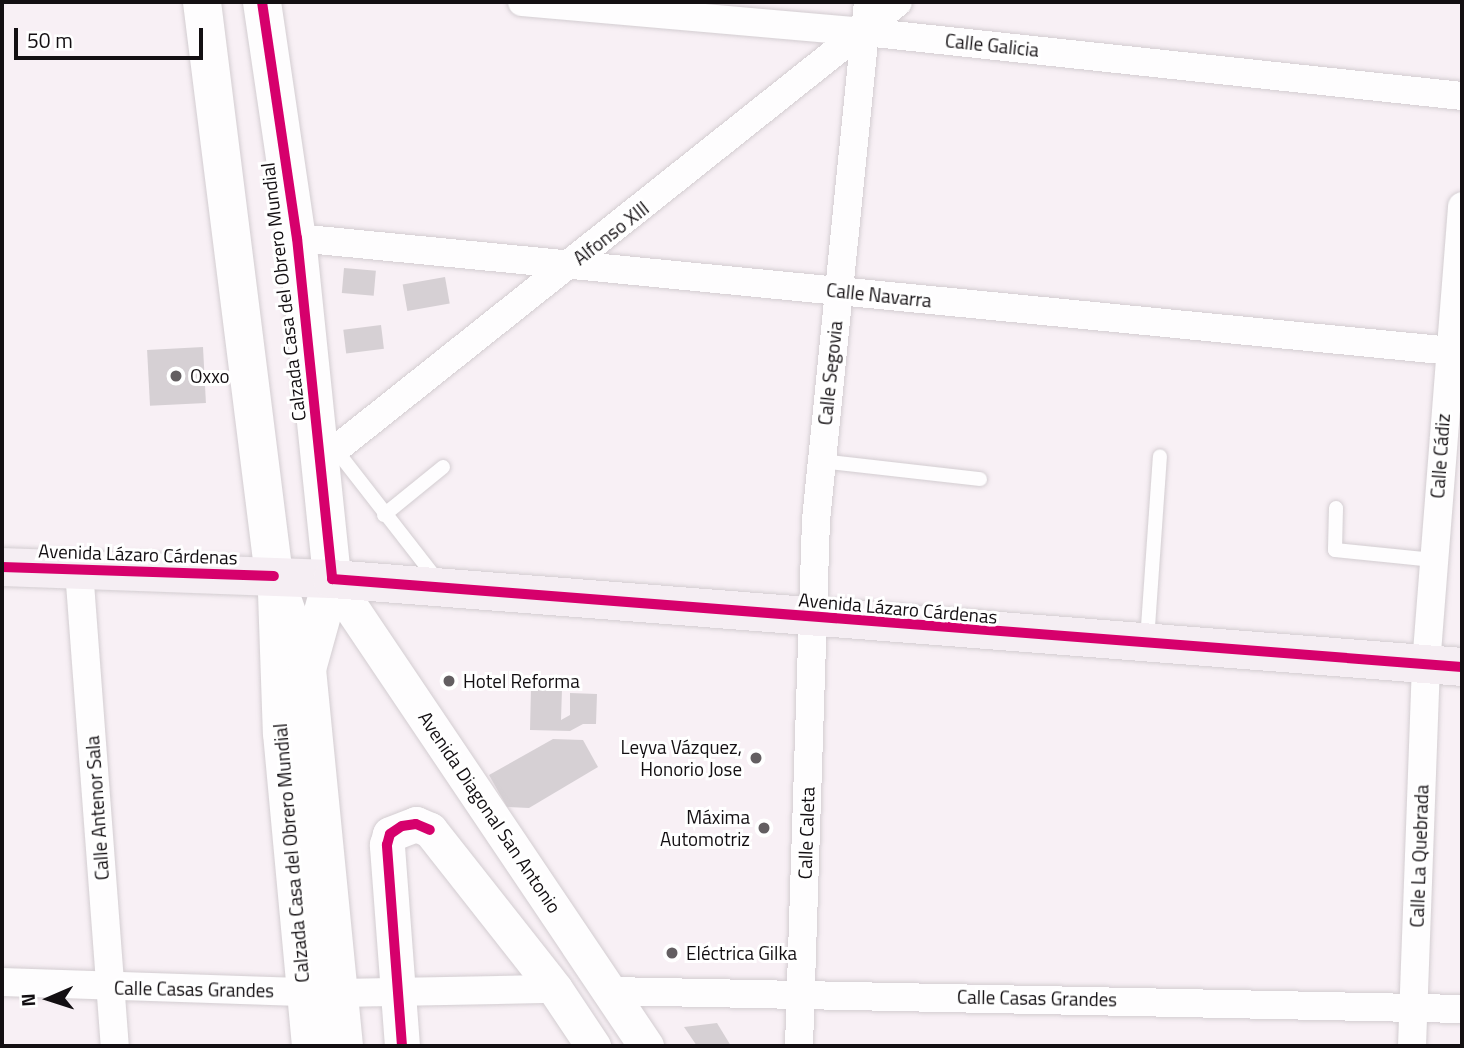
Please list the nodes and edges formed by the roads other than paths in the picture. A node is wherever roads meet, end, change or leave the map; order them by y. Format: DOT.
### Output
graph roads {
  1 [pos="202,2"];
  2 [pos="262,2"];
  3 [pos="522,2"];
  4 [pos="869,2"];
  5 [pos="898,2"];
  6 [pos="865,32"];
  7 [pos="1462,96"];
  8 [pos="1462,206"];
  9 [pos="296,237"];
  10 [pos="570,265"];
  11 [pos="839,291"];
  12 [pos="1455,351"];
  13 [pos="328,456"];
  14 [pos="1160,456"];
  15 [pos="821,461"];
  16 [pos="443,467"];
  17 [pos="980,478"];
  18 [pos="1336,508"];
  19 [pos="384,514"];
  20 [pos="1433,561"];
  21 [pos="2,567"];
  22 [pos="79,570"];
  23 [pos="274,576"];
  24 [pos="332,579"];
  25 [pos="444,588"];
  26 [pos="814,619"];
  27 [pos="1146,646"];
  28 [pos="1444,666"];
  29 [pos="307,669"];
  30 [pos="2,982"];
  31 [pos="111,988"];
  32 [pos="555,989"];
  33 [pos="397,991"];
  34 [pos="611,991"];
  35 [pos="321,992"];
  36 [pos="801,992"];
  37 [pos="1413,1008"];
  38 [pos="1462,1009"];
  39 [pos="115,1046"];
  40 [pos="309,1046"];
  41 [pos="344,1046"];
  42 [pos="402,1046"];
  43 [pos="593,1046"];
  44 [pos="646,1046"];
  45 [pos="799,1046"];
  46 [pos="1412,1046"];
  1 -- 23 [label="main road, Calzada Casa del Obrero Mundial"];
  2 -- 9 [label="main road, Calzada Casa del Obrero Mundial"];
  3 -- 6 [label="street, Calle Galicia"];
  4 -- 6 [label="street, Calle Segovia"];
  5 -- 6 [label="street, Alfonso XIII"];
  6 -- 7 [label="street, Calle Galicia"];
  6 -- 10 [label="street, Alfonso XIII"];
  6 -- 11 [label="street, Calle Segovia"];
  8 -- 12 [label="street, Calle Cádiz"];
  9 -- 10 [label="street, Calle Navarra"];
  9 -- 13 [label="main road, Calzada Casa del Obrero Mundial"];
  10 -- 11 [label="street, Calle Navarra"];
  10 -- 13 [label="street, Alfonso XIII"];
  11 -- 12 [label="street, Calle Navarra"];
  11 -- 15 [label="street, Calle Segovia"];
  12 -- 20 [label="street, Calle Cádiz"];
  13 -- 19 [label="lane"];
  13 -- 24 [label="main road, Calzada Casa del Obrero Mundial"];
  14 -- 27 [label="lane"];
  15 -- 17 [label="lane"];
  15 -- 26 [label="street, Calle Segovia"];
  16 -- 19 [label="lane"];
  18 -- 20 [label="lane"];
  19 -- 25 [label="lane"];
  20 -- 28 [label="street, Calle Cádiz"];
  21 -- 22 [label="main road, Avenida Lázaro Cárdenas"];
  22 -- 23 [label="main road, Avenida Lázaro Cárdenas"];
  22 -- 31 [label="street, Calle Antenor Sala"];
  23 -- 24 [label="main road, Avenida Lázaro Cárdenas"];
  23 -- 29 [label="main road, Calzada Casa del Obrero Mundial"];
  23 -- 35 [label="street, Calzada Casa del Obrero Mundial"];
  24 -- 25 [label="main road, Avenida Lázaro Cárdenas"];
  24 -- 29 [label="main road, Calzada Casa del Obrero Mundial"];
  24 -- 34 [label="street, Avenida Diagonal San Antonio"];
  25 -- 26 [label="main road, Avenida Lázaro Cárdenas"];
  26 -- 27 [label="main road, Avenida Lázaro Cárdenas"];
  26 -- 36 [label="street, Calle Caleta"];
  27 -- 28 [label="main road, Avenida Lázaro Cárdenas"];
  28 -- 37 [label="street, Calle La Quebrada"];
  29 -- 35 [label="main road, Calzada Casa del Obrero Mundial"];
  30 -- 31 [label="street, Calle Casas Grandes"];
  31 -- 35 [label="street, Calle Casas Grandes"];
  31 -- 39 [label="street, Calle Antenor Sala"];
  32 -- 33 [label="street, Calle Casas Grandes"];
  32 -- 33 [label="street"];
  32 -- 43 [label="street"];
  33 -- 35 [label="street, Calle Casas Grandes"];
  33 -- 42 [label="street"];
  34 -- 36 [label="street, Calle Casas Grandes"];
  34 -- 44 [label="street, Avenida Diagonal San Antonio"];
  35 -- 40 [label="street, Calzada Casa del Obrero Mundial"];
  35 -- 41 [label="main road, Calzada Casa del Obrero Mundial"];
  36 -- 37 [label="street, Calle Casas Grandes"];
  36 -- 45 [label="street, Calle Caleta"];
  37 -- 38 [label="street, Calle Casas Grandes"];
  37 -- 46 [label="street, Calle La Quebrada"];
}
